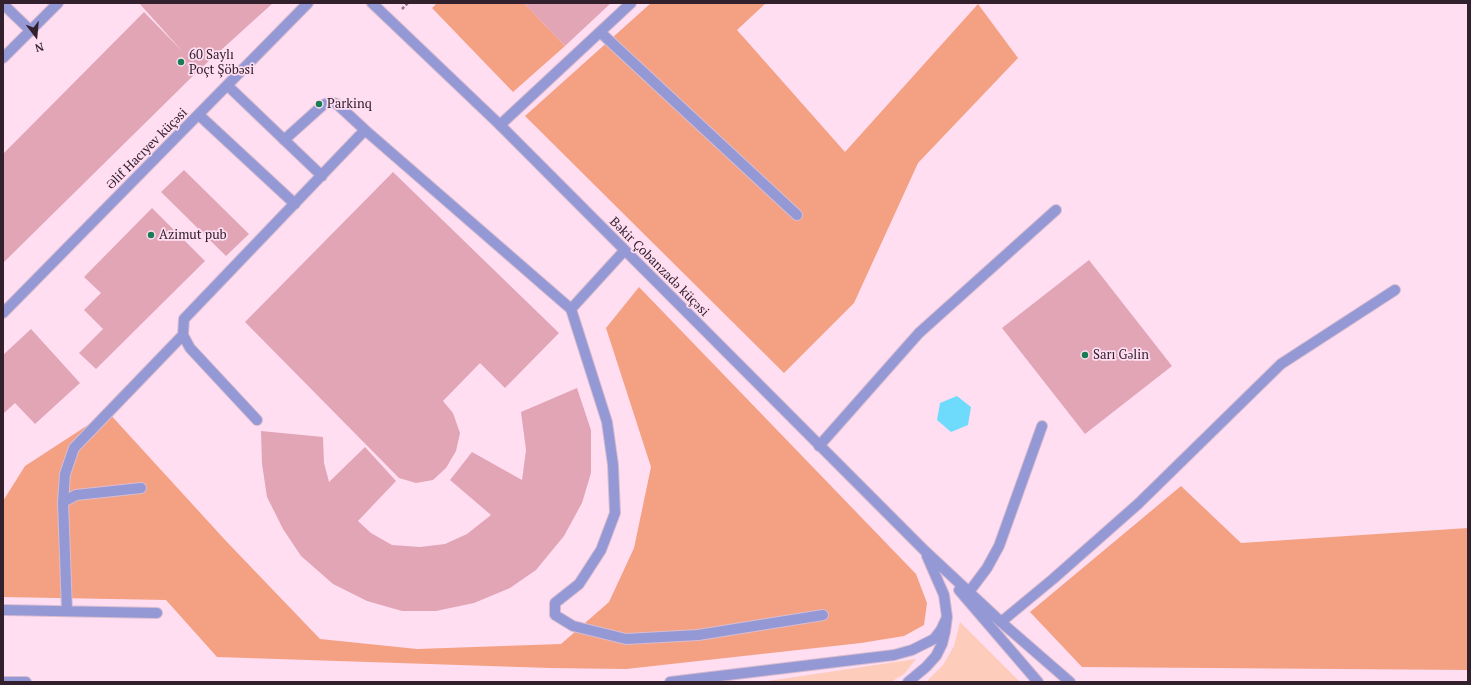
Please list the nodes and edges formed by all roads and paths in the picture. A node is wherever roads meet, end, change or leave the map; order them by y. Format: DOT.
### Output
graph roads {
  1 [pos="58,3"];
  2 [pos="308,3"];
  3 [pos="372,3"];
  4 [pos="631,3"];
  5 [pos="3,4"];
  6 [pos="31,31"];
  7 [pos="600,32"];
  8 [pos="3,58"];
  9 [pos="228,86"];
  10 [pos="199,115"];
  11 [pos="500,125"];
  12 [pos="365,130"];
  13 [pos="284,140"];
  14 [pos="322,176"];
  15 [pos="294,204"];
  16 [pos="1056,210"];
  17 [pos="797,215"];
  18 [pos="624,251"];
  19 [pos="1395,290"];
  20 [pos="571,309"];
  21 [pos="3,313"];
  22 [pos="183,335"];
  23 [pos="257,420"];
  24 [pos="1042,426"];
  25 [pos="819,446"];
  26 [pos="141,488"];
  27 [pos="64,502"];
  28 [pos="925,551"];
  29 [pos="969,592"];
  30 [pos="3,610"];
  31 [pos="67,611"];
  32 [pos="157,613"];
  33 [pos="823,615"];
  34 [pos="947,617"];
  35 [pos="1001,622"];
  36 [pos="3,682"];
  37 [pos="26,682"];
  38 [pos="670,682"];
  39 [pos="908,682"];
  40 [pos="1038,682"];
  41 [pos="1070,682"];
  1 -- 6 [label="street"];
  2 -- 9 [label="street, Əlif Hacıyev küçəsi"];
  3 -- 11 [label="street, Bəkir Çobanzadə küçəsi"];
  4 -- 7 [label="street"];
  5 -- 6 [label="street"];
  6 -- 8 [label="street"];
  7 -- 11 [label="street"];
  7 -- 17 [label="street"];
  9 -- 10 [label="street, Əlif Hacıyev küçəsi"];
  9 -- 13 [label="street"];
  10 -- 15 [label="street"];
  10 -- 21 [label="street, Əlif Hacıyev küçəsi"];
  11 -- 18 [label="street, Bəkir Çobanzadə küçəsi"];
  12 -- 13 [label="street"];
  12 -- 14 [label="street"];
  12 -- 20 [label="street"];
  13 -- 14 [label="street"];
  14 -- 15 [label="street"];
  15 -- 22 [label="street"];
  16 -- 25 [label="street"];
  18 -- 20 [label="street"];
  18 -- 25 [label="street, Bəkir Çobanzadə küçəsi"];
  19 -- 35 [label="street"];
  20 -- 33 [label="street"];
  22 -- 23 [label="street"];
  22 -- 27 [label="street"];
  24 -- 29 [label="street"];
  25 -- 28 [label="street, Bəkir Çobanzadə küçəsi"];
  26 -- 27 [label="street"];
  27 -- 31 [label="street"];
  28 -- 29 [label="street"];
  28 -- 34 [label="street"];
  28 -- 40 [label="street"];
  29 -- 35 [label="street"];
  30 -- 31 [label="street"];
  31 -- 32 [label="street"];
  34 -- 38 [label="street"];
  34 -- 39 [label="street"];
  35 -- 41 [label="street"];
  36 -- 37 [label="street"];
}
